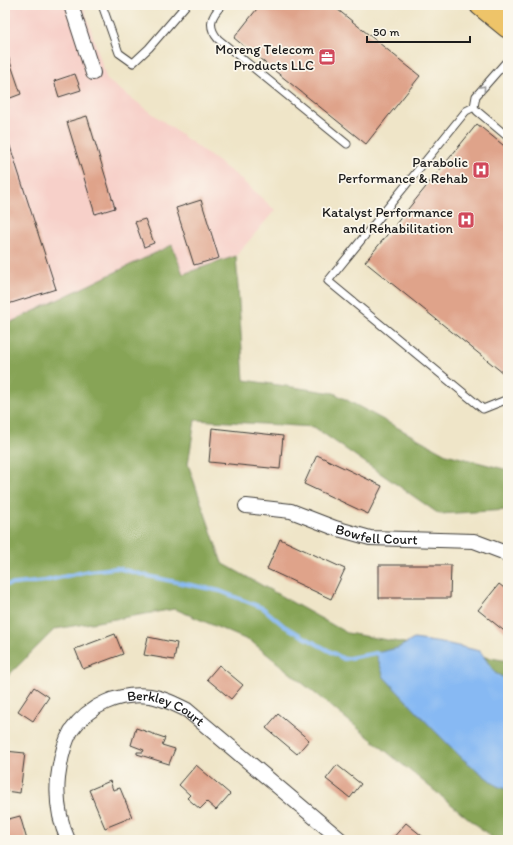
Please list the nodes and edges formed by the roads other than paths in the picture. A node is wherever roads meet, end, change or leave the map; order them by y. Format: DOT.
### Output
graph roads {
  1 [pos="71,5"];
  2 [pos="102,5"];
  3 [pos="186,5"];
  4 [pos="222,5"];
  5 [pos="481,5"];
  6 [pos="508,27"];
  7 [pos="508,62"];
  8 [pos="93,73"];
  9 [pos="474,107"];
  10 [pos="508,137"];
  11 [pos="347,144"];
  12 [pos="508,400"];
  13 [pos="246,506"];
  14 [pos="508,556"];
  15 [pos="68,840"];
  16 [pos="341,840"];
  1 -- 8 [label="street"];
  2 -- 3 [label="lane"];
  4 -- 11 [label="lane"];
  5 -- 6 [label="main road"];
  9 -- 7 [label="lane, one-way"];
  9 -- 10 [label="lane"];
  9 -- 12 [label="lane"];
  13 -- 14 [label="street, Bowfell Court"];
  15 -- 16 [label="street, Berkley Court"];
}
